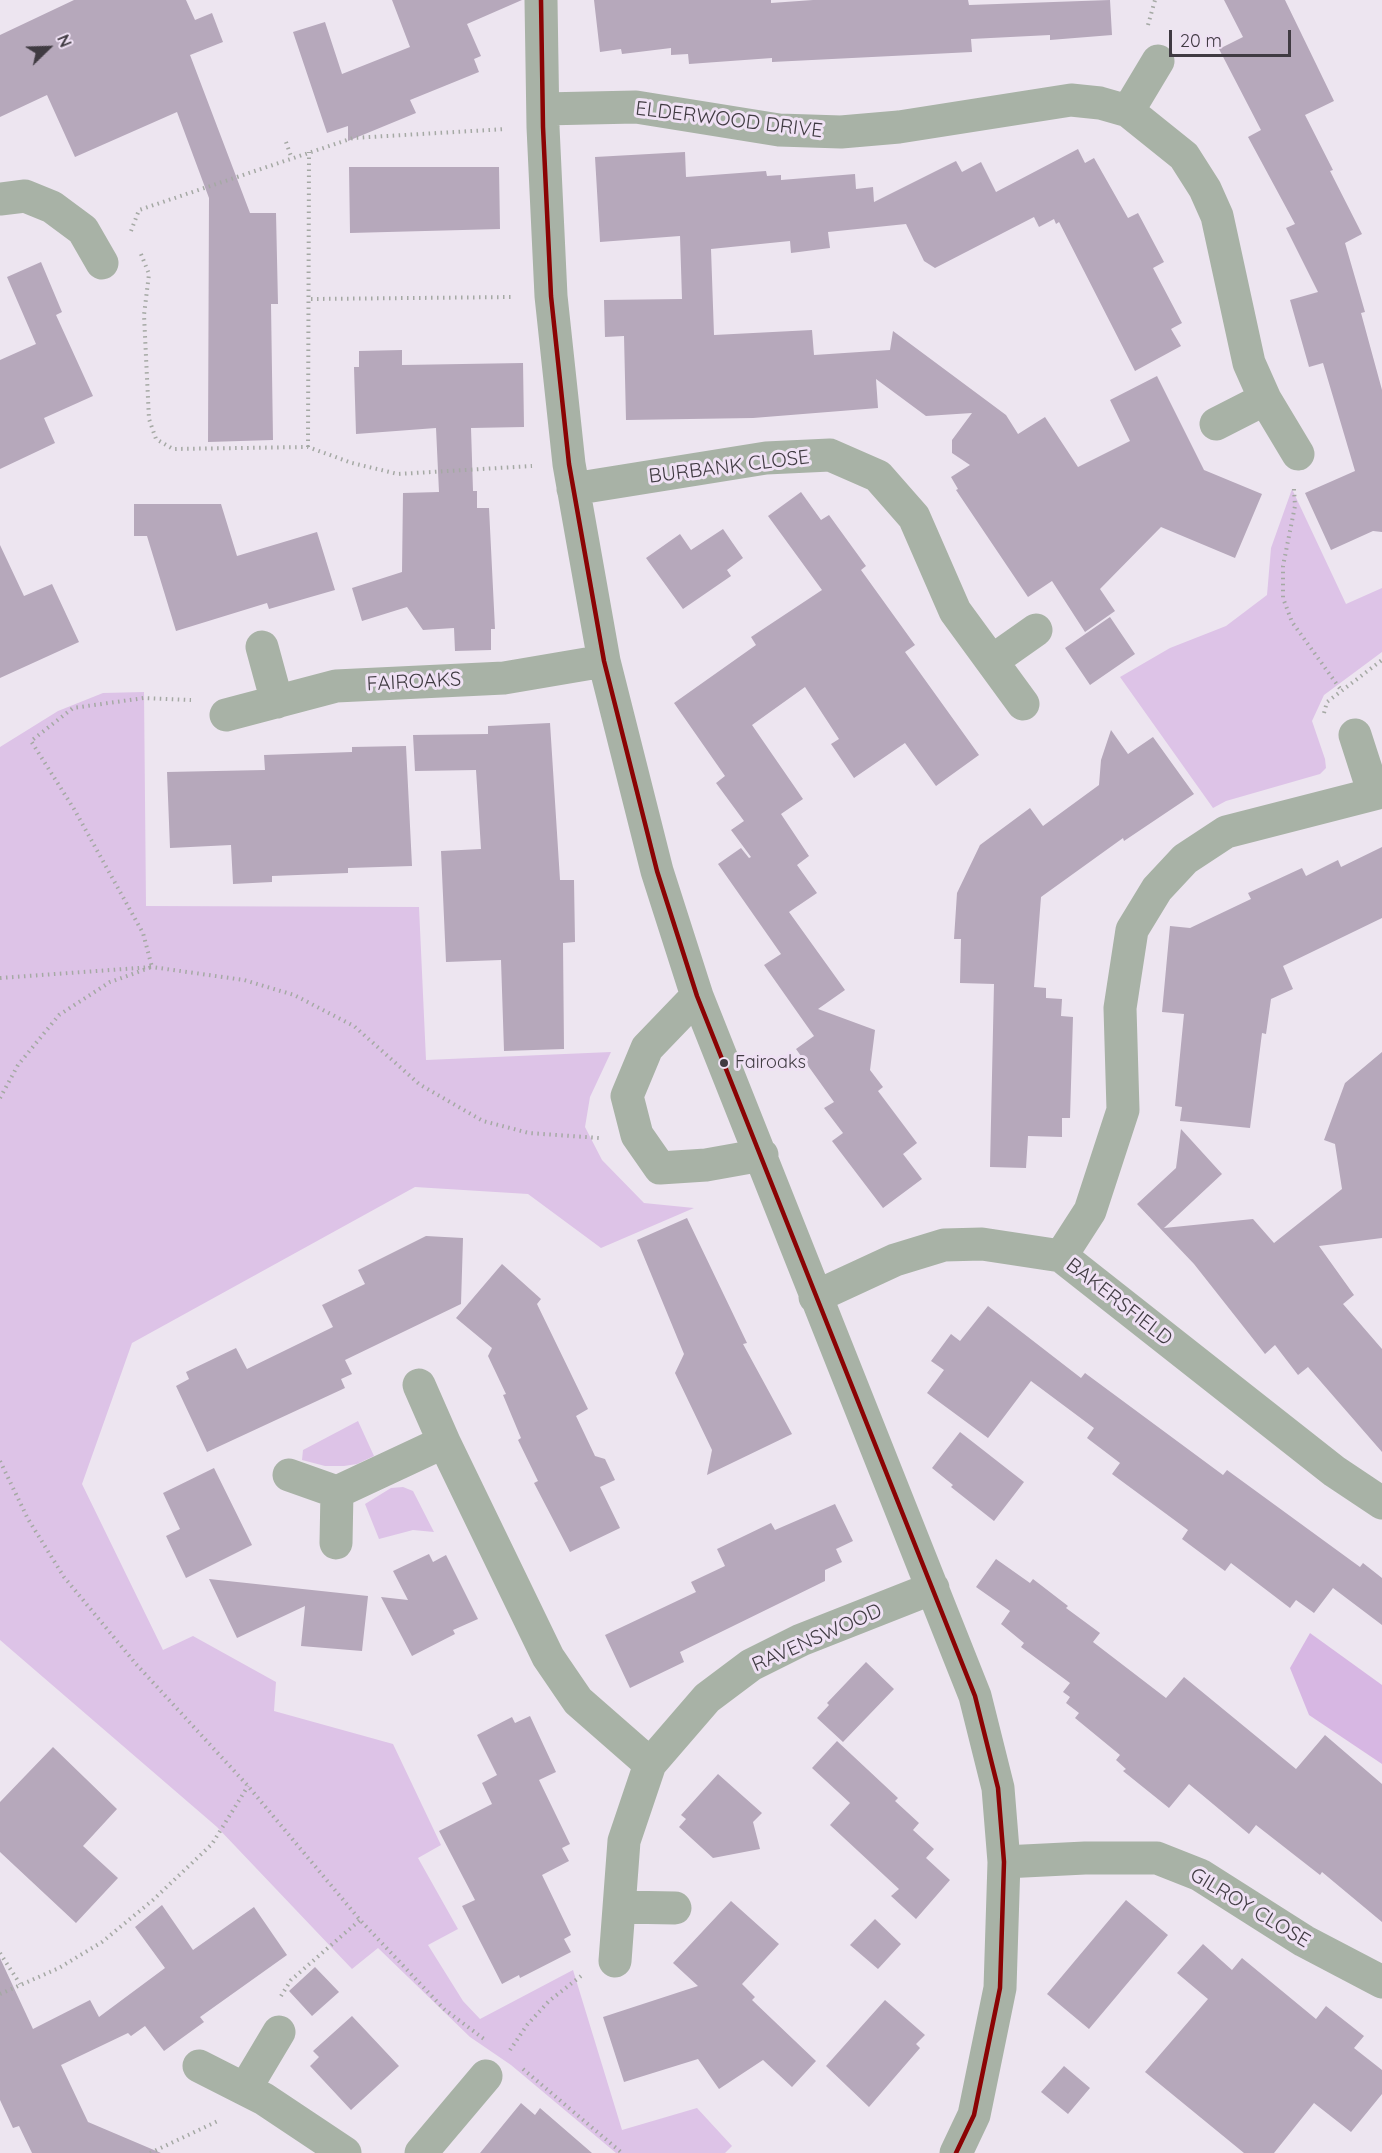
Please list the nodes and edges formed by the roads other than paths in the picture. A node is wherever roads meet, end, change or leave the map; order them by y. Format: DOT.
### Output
graph roads {
  1 [pos="541,0"];
  2 [pos="1158,61"];
  3 [pos="1128,111"];
  4 [pos="543,118"];
  5 [pos="0,199"];
  6 [pos="102,263"];
  7 [pos="1265,399"];
  8 [pos="1216,424"];
  9 [pos="1295,467"];
  10 [pos="571,476"];
  11 [pos="1036,630"];
  12 [pos="262,647"];
  13 [pos="992,661"];
  14 [pos="604,662"];
  15 [pos="1023,704"];
  16 [pos="1355,735"];
  17 [pos="1378,793"];
  18 [pos="697,996"];
  19 [pos="762,1155"];
  20 [pos="1061,1256"];
  21 [pos="815,1297"];
  22 [pos="419,1385"];
  23 [pos="444,1442"];
  24 [pos="289,1475"];
  25 [pos="337,1492"];
  26 [pos="1382,1504"];
  27 [pos="336,1543"];
  28 [pos="933,1588"];
  29 [pos="650,1764"];
  30 [pos="1004,1862"];
  31 [pos="620,1907"];
  32 [pos="675,1908"];
  33 [pos="616,1956"];
  34 [pos="1382,1982"];
  35 [pos="276,2039"];
  36 [pos="503,2065"];
  37 [pos="199,2066"];
  38 [pos="255,2094"];
  39 [pos="345,2153"];
  40 [pos="421,2153"];
  41 [pos="956,2153"];
  1 -- 4 [label="street"];
  2 -- 3 [label="street"];
  3 -- 4 [label="street, ELDERWOOD DRIVE"];
  3 -- 7 [label="street, ELDERWOOD DRIVE"];
  4 -- 10 [label="street"];
  5 -- 6 [label="street"];
  7 -- 8 [label="street"];
  7 -- 9 [label="street, ELDERWOOD DRIVE"];
  10 -- 13 [label="street, BURBANK CLOSE"];
  10 -- 14 [label="street"];
  11 -- 13 [label="street"];
  12 -- 14 [label="street, FAIROAKS"];
  13 -- 15 [label="street, BURBANK CLOSE"];
  14 -- 18 [label="street"];
  16 -- 17 [label="street"];
  17 -- 20 [label="street"];
  18 -- 19 [label="street"];
  18 -- 19 [label="street"];
  19 -- 21 [label="street"];
  20 -- 21 [label="street, BAKERSFIELD"];
  20 -- 26 [label="street, BAKERSFIELD"];
  21 -- 28 [label="street"];
  22 -- 23 [label="street"];
  23 -- 25 [label="street"];
  23 -- 29 [label="street"];
  24 -- 25 [label="street"];
  25 -- 27 [label="street"];
  28 -- 29 [label="street, RAVENSWOOD"];
  28 -- 30 [label="street"];
  29 -- 31 [label="street, RAVENSWOOD"];
  30 -- 34 [label="street, GILROY CLOSE"];
  30 -- 41 [label="street"];
  31 -- 32 [label="street"];
  31 -- 33 [label="street, RAVENSWOOD"];
  35 -- 38 [label="street"];
  36 -- 40 [label="street"];
  37 -- 38 [label="street"];
  38 -- 39 [label="street"];
}
